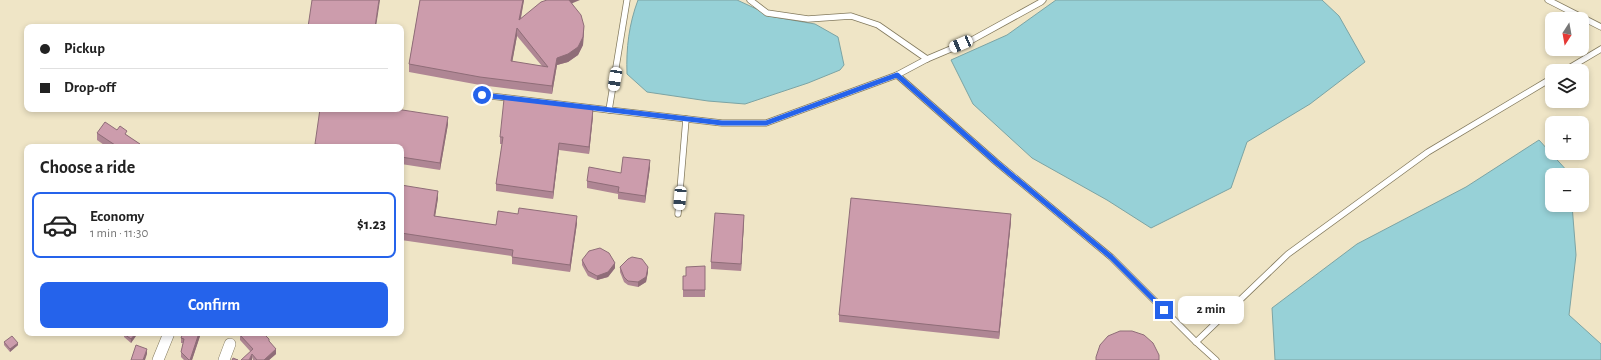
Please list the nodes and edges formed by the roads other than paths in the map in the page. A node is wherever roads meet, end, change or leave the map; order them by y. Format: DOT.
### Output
graph roads {
  1 [pos="627,0"];
  2 [pos="750,0"];
  3 [pos="1043,0"];
  4 [pos="1548,0"];
  5 [pos="1601,27"];
  6 [pos="1601,49"];
  7 [pos="927,58"];
  8 [pos="1576,64"];
  9 [pos="897,75"];
  10 [pos="1545,82"];
  11 [pos="482,95"];
  12 [pos="609,110"];
  13 [pos="686,119"];
  14 [pos="678,214"];
  15 [pos="168,336"];
  16 [pos="1196,342"];
  17 [pos="230,344"];
  18 [pos="158,360"];
  19 [pos="224,360"];
  20 [pos="1216,360"];
  1 -- 12 [label="lane"];
  2 -- 7 [label="lane"];
  3 -- 7 [label="lane"];
  4 -- 5 [label="lane"];
  6 -- 8 [label="lane"];
  7 -- 9 [label="lane"];
  9 -- 13 [label="lane"];
  9 -- 16 [label="lane"];
  10 -- 16 [label="lane"];
  11 -- 12 [label="lane"];
  12 -- 13 [label="lane"];
  13 -- 14 [label="lane"];
  15 -- 18 [label="street"];
  16 -- 20 [label="lane"];
  17 -- 19 [label="street"];
}
